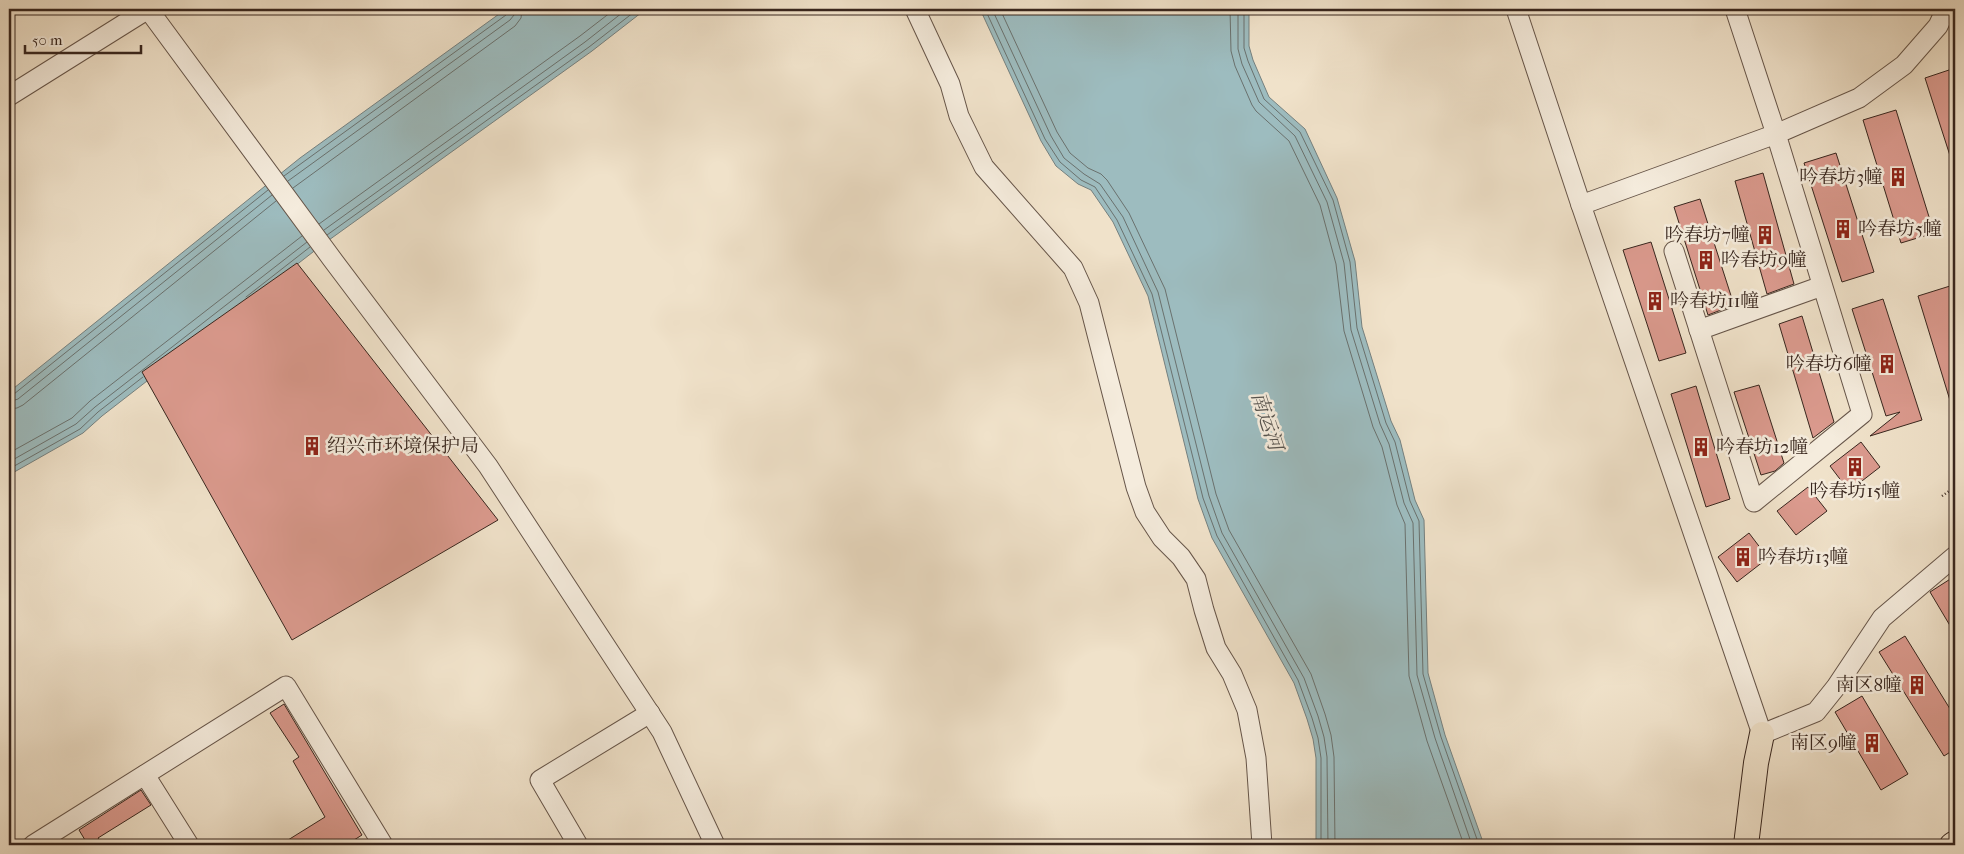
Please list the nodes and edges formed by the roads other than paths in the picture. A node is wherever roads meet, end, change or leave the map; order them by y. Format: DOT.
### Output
graph roads {
  1 [pos="148,9"];
  2 [pos="915,9"];
  3 [pos="1516,9"];
  4 [pos="1735,9"];
  5 [pos="1946,9"];
  6 [pos="9,96"];
  7 [pos="1776,134"];
  8 [pos="1581,205"];
  9 [pos="1674,251"];
  10 [pos="1822,286"];
  11 [pos="1699,330"];
  12 [pos="1955,556"];
  13 [pos="650,713"];
  14 [pos="1762,734"];
  15 [pos="145,775"];
  16 [pos="33,845"];
  17 [pos="189,845"];
  18 [pos="383,845"];
  19 [pos="578,845"];
  20 [pos="715,845"];
  21 [pos="1262,845"];
  22 [pos="1746,845"];
  1 -- 6 [label="street"];
  1 -- 13 [label="street"];
  2 -- 21 [label="street"];
  3 -- 8 [label="street"];
  4 -- 7 [label="street"];
  5 -- 7 [label="street"];
  7 -- 8 [label="street"];
  7 -- 10 [label="street"];
  8 -- 14 [label="street"];
  9 -- 11 [label="street"];
  10 -- 11 [label="street"];
  10 -- 11 [label="street"];
  12 -- 14 [label="street"];
  13 -- 19 [label="street"];
  13 -- 20 [label="street"];
  14 -- 22 [label="main road"];
  15 -- 16 [label="street"];
  15 -- 17 [label="street"];
  15 -- 18 [label="street"];
}
